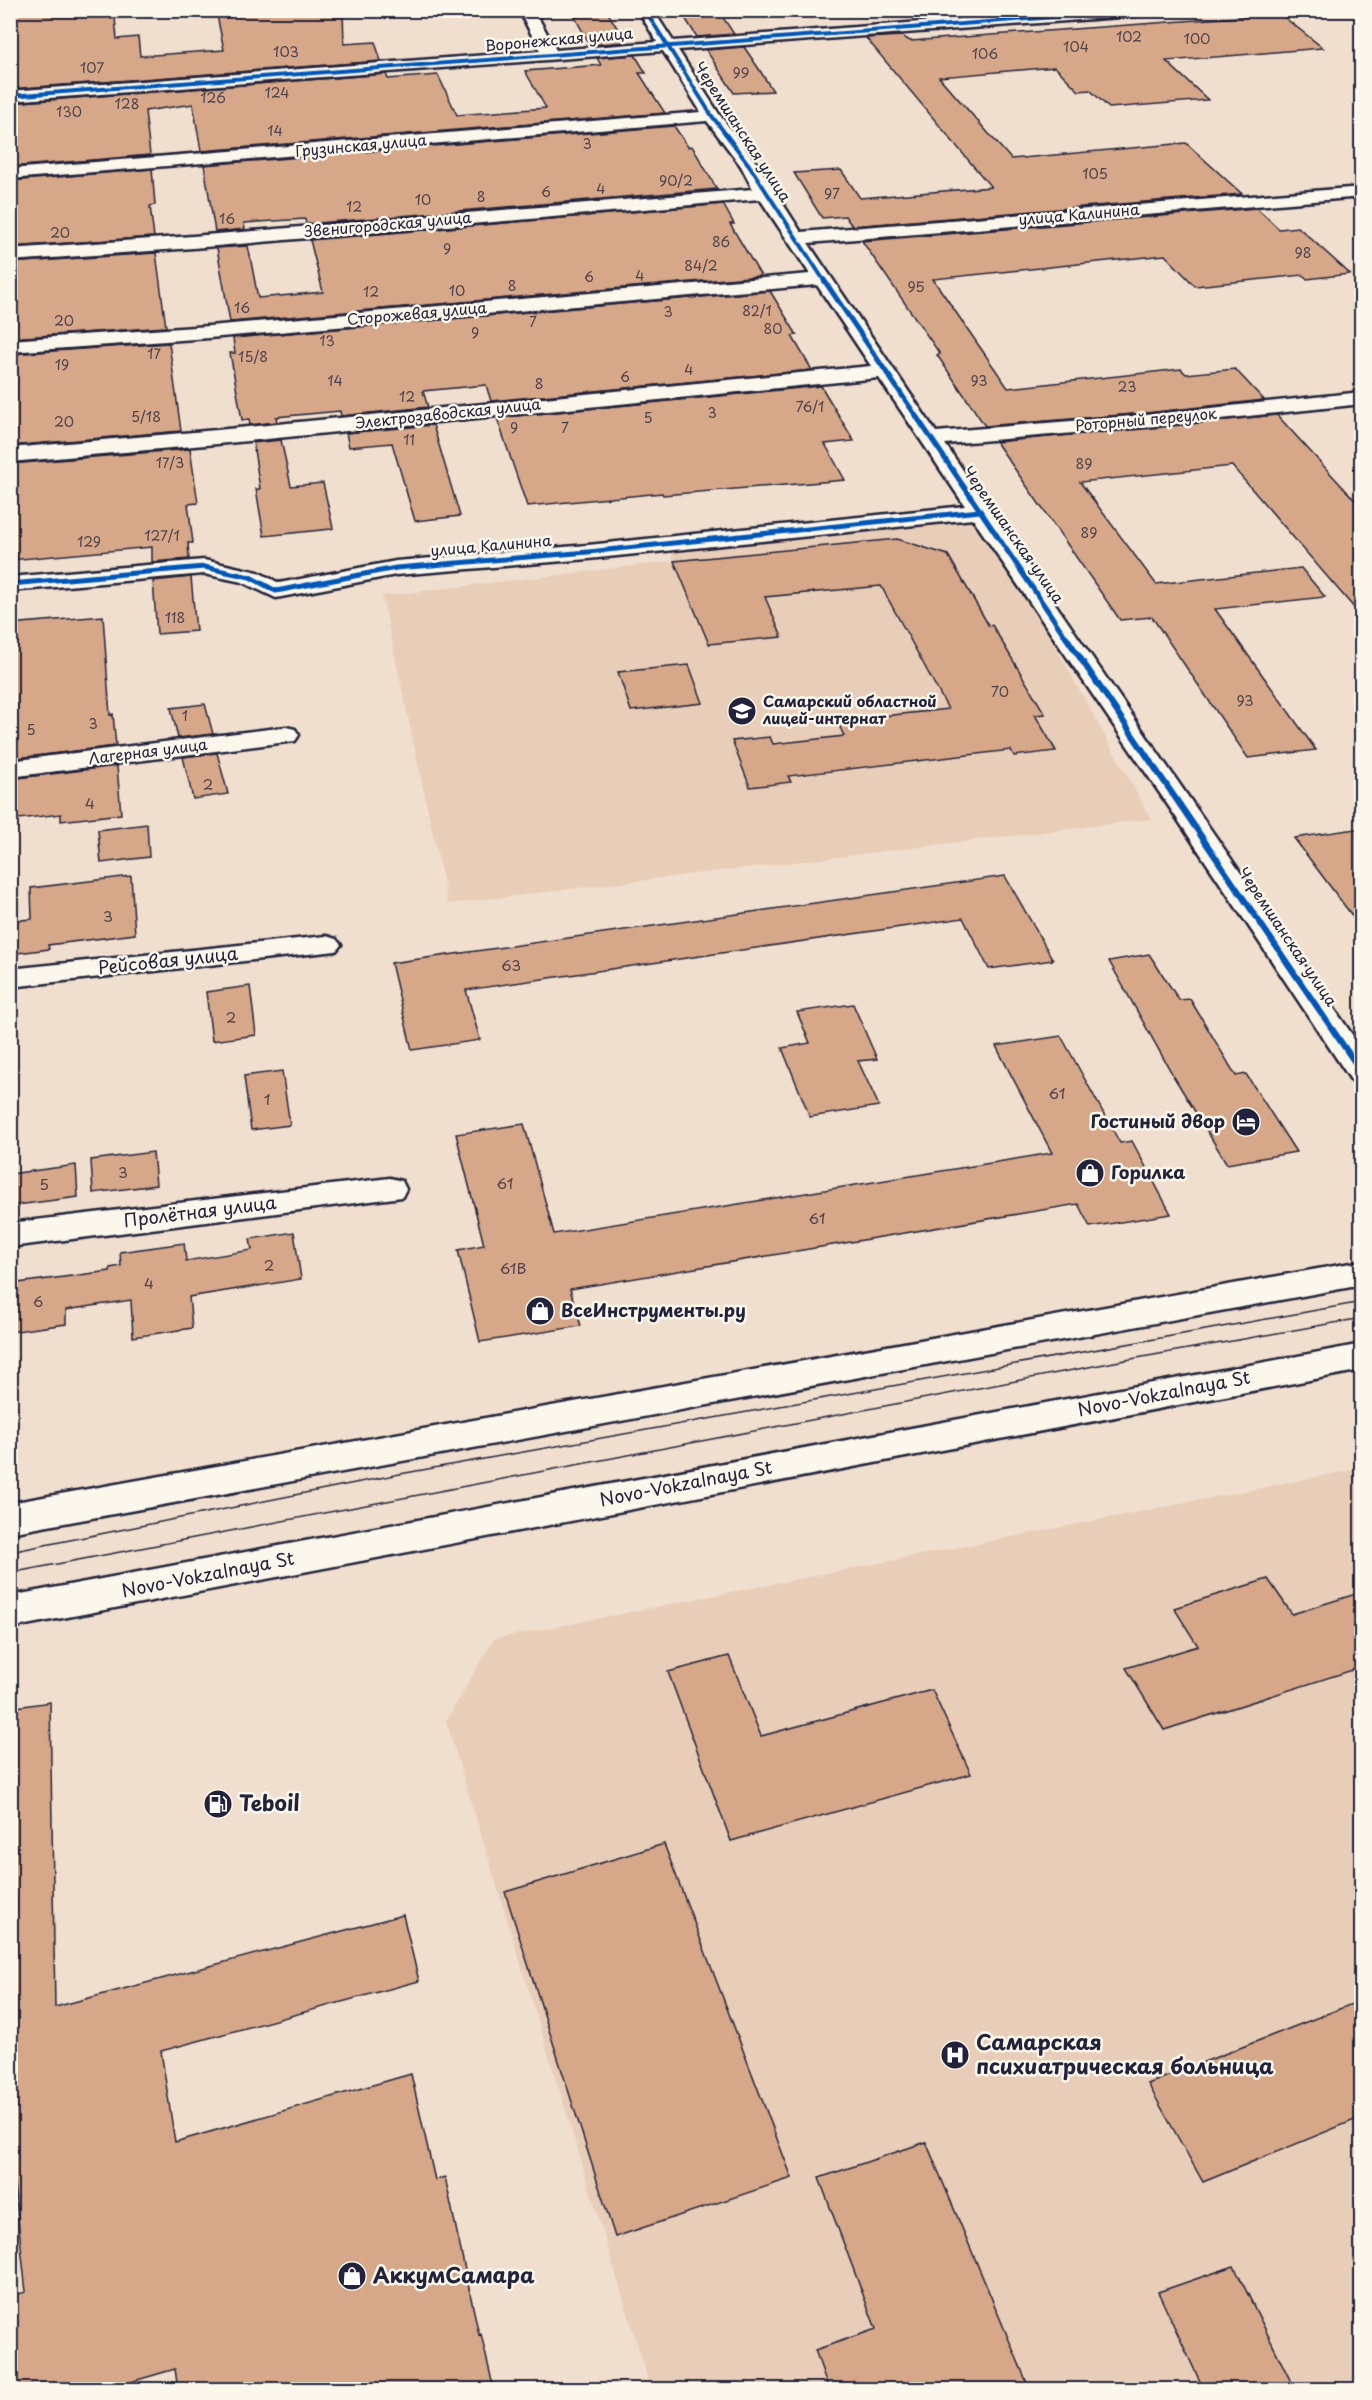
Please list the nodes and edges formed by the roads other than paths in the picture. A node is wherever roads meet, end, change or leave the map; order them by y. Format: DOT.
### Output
graph roads {
  1 [pos="526,10"];
  2 [pos="645,10"];
  3 [pos="1147,10"];
  4 [pos="669,45"];
  5 [pos="550,54"];
  6 [pos="10,96"];
  7 [pos="712,116"];
  8 [pos="10,174"];
  9 [pos="1362,192"];
  10 [pos="765,193"];
  11 [pos="796,238"];
  12 [pos="10,255"];
  13 [pos="824,279"];
  14 [pos="10,346"];
  15 [pos="886,371"];
  16 [pos="1362,398"];
  17 [pos="930,439"];
  18 [pos="10,455"];
  19 [pos="980,511"];
  20 [pos="10,584"];
  21 [pos="285,735"];
  22 [pos="10,769"];
  23 [pos="326,945"];
  24 [pos="10,978"];
  25 [pos="1362,1073"];
  26 [pos="390,1189"];
  27 [pos="10,1235"];
  28 [pos="1362,1273"];
  29 [pos="1362,1357"];
  30 [pos="10,1518"];
  31 [pos="10,1612"];
  1 -- 5 [label="street"];
  2 -- 4 [label="street, Черемшанская улица"];
  3 -- 4 [label="street, Воронежская улица"];
  4 -- 5 [label="street, Воронежская улица"];
  4 -- 7 [label="street, Черемшанская улица"];
  5 -- 6 [label="street, Воронежская улица"];
  7 -- 8 [label="street, Грузинская улица"];
  7 -- 10 [label="street, Черемшанская улица"];
  9 -- 11 [label="street, улица Калинина"];
  10 -- 11 [label="street, Черемшанская улица"];
  10 -- 12 [label="street, Звенигородская улица"];
  11 -- 13 [label="street, Черемшанская улица"];
  13 -- 14 [label="street, Сторожевая улица"];
  13 -- 15 [label="street, Черемшанская улица"];
  15 -- 17 [label="street, Черемшанская улица"];
  15 -- 18 [label="street, Электрозаводская улица"];
  16 -- 17 [label="street, Роторный переулок"];
  17 -- 19 [label="street, Черемшанская улица"];
  19 -- 20 [label="street, улица Калинина"];
  19 -- 25 [label="street, Черемшанская улица"];
  21 -- 22 [label="street, Лагерная улица"];
  23 -- 24 [label="street, Рейсовая улица"];
  26 -- 27 [label="street, Пролётная улица"];
  28 -- 30 [label="street"];
  29 -- 31 [label="street, Novo-Vokzalnaya St"];
}
